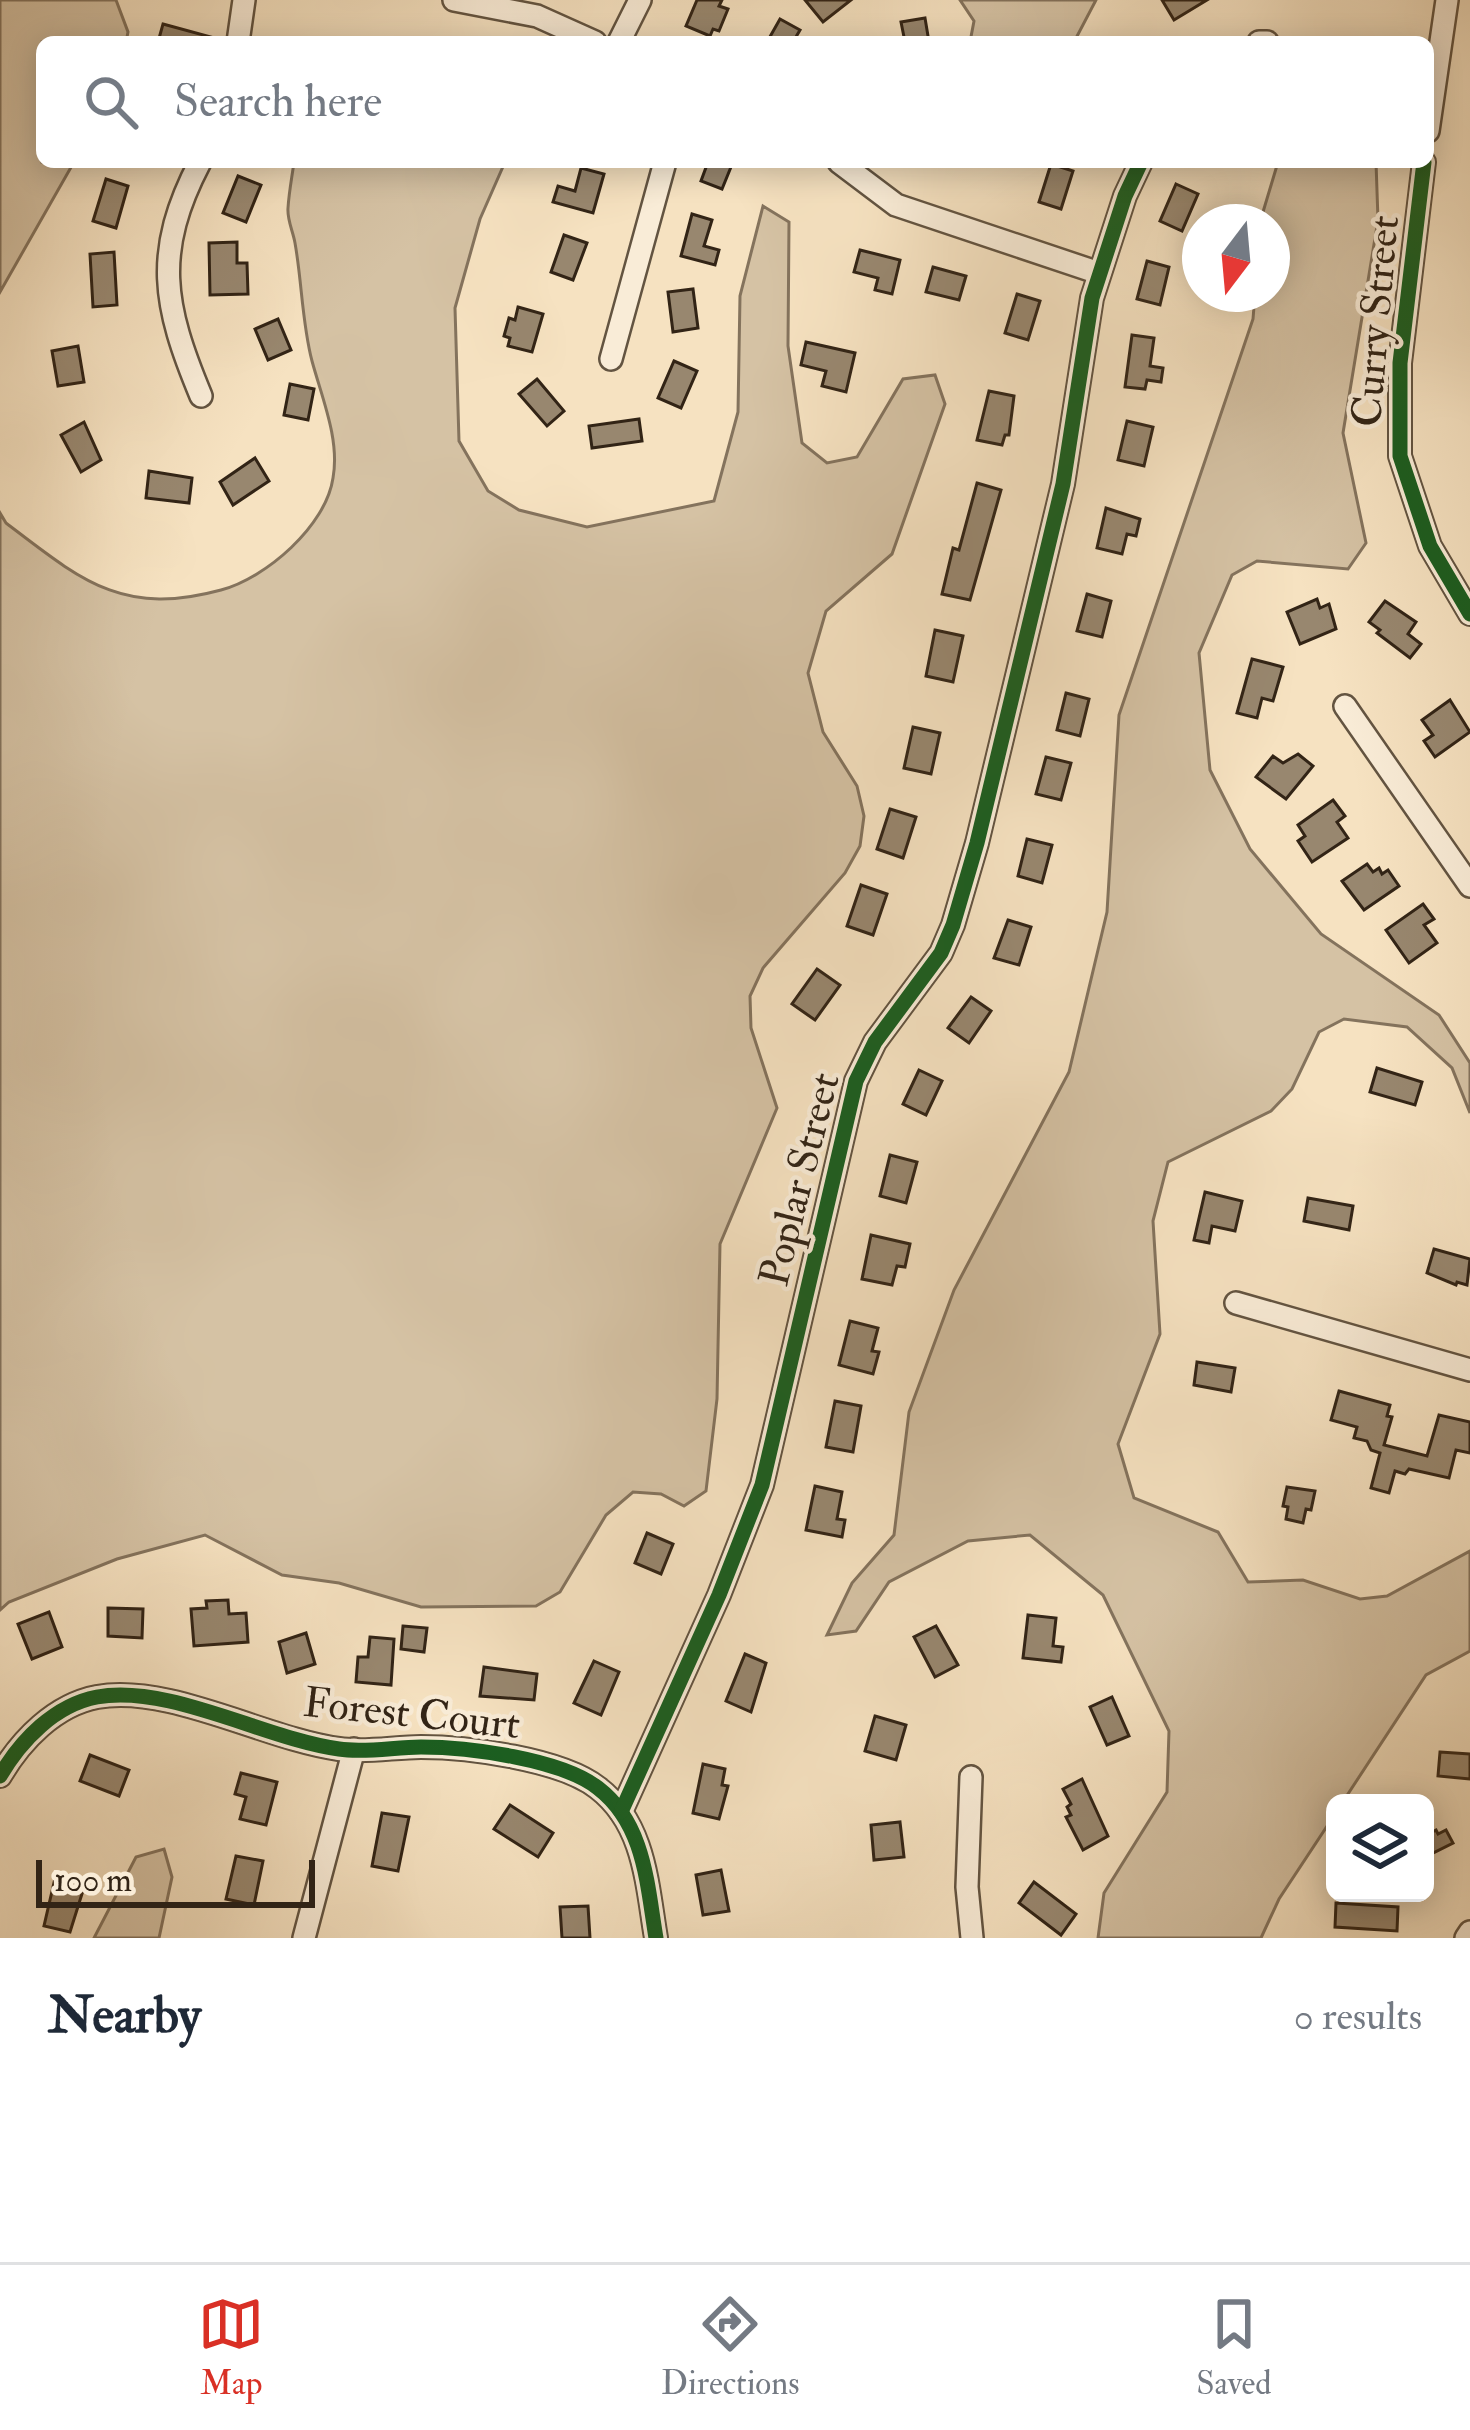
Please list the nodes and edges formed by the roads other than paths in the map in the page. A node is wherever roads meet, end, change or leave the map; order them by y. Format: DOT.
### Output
graph roads {
  1 [pos="244,0"];
  2 [pos="454,0"];
  3 [pos="640,0"];
  4 [pos="1447,0"];
  5 [pos="239,36"];
  6 [pos="582,36"];
  7 [pos="622,36"];
  8 [pos="1434,59"];
  9 [pos="197,168"];
  10 [pos="663,168"];
  11 [pos="848,168"];
  12 [pos="1139,168"];
  13 [pos="1423,168"];
  14 [pos="1100,273"];
  15 [pos="611,359"];
  16 [pos="201,396"];
  17 [pos="1470,614"];
  18 [pos="1345,706"];
  19 [pos="1470,886"];
  20 [pos="1236,1303"];
  21 [pos="1470,1370"];
  22 [pos="354,1749"];
  23 [pos="0,1775"];
  24 [pos="970,1777"];
  25 [pos="621,1811"];
  26 [pos="304,1938"];
  27 [pos="656,1938"];
  28 [pos="972,1938"];
  1 -- 5 [label="street"];
  2 -- 6 [label="street"];
  3 -- 7 [label="street"];
  4 -- 8 [label="street"];
  9 -- 16 [label="street"];
  10 -- 15 [label="street"];
  11 -- 14 [label="street"];
  12 -- 14 [label="street, Poplar Street"];
  13 -- 17 [label="street, Curry Street"];
  14 -- 25 [label="street, Poplar Street"];
  18 -- 19 [label="street"];
  20 -- 21 [label="street"];
  22 -- 23 [label="street, Forest Court"];
  22 -- 25 [label="street, Forest Court"];
  22 -- 26 [label="street"];
  24 -- 28 [label="street"];
  25 -- 27 [label="street"];
}
